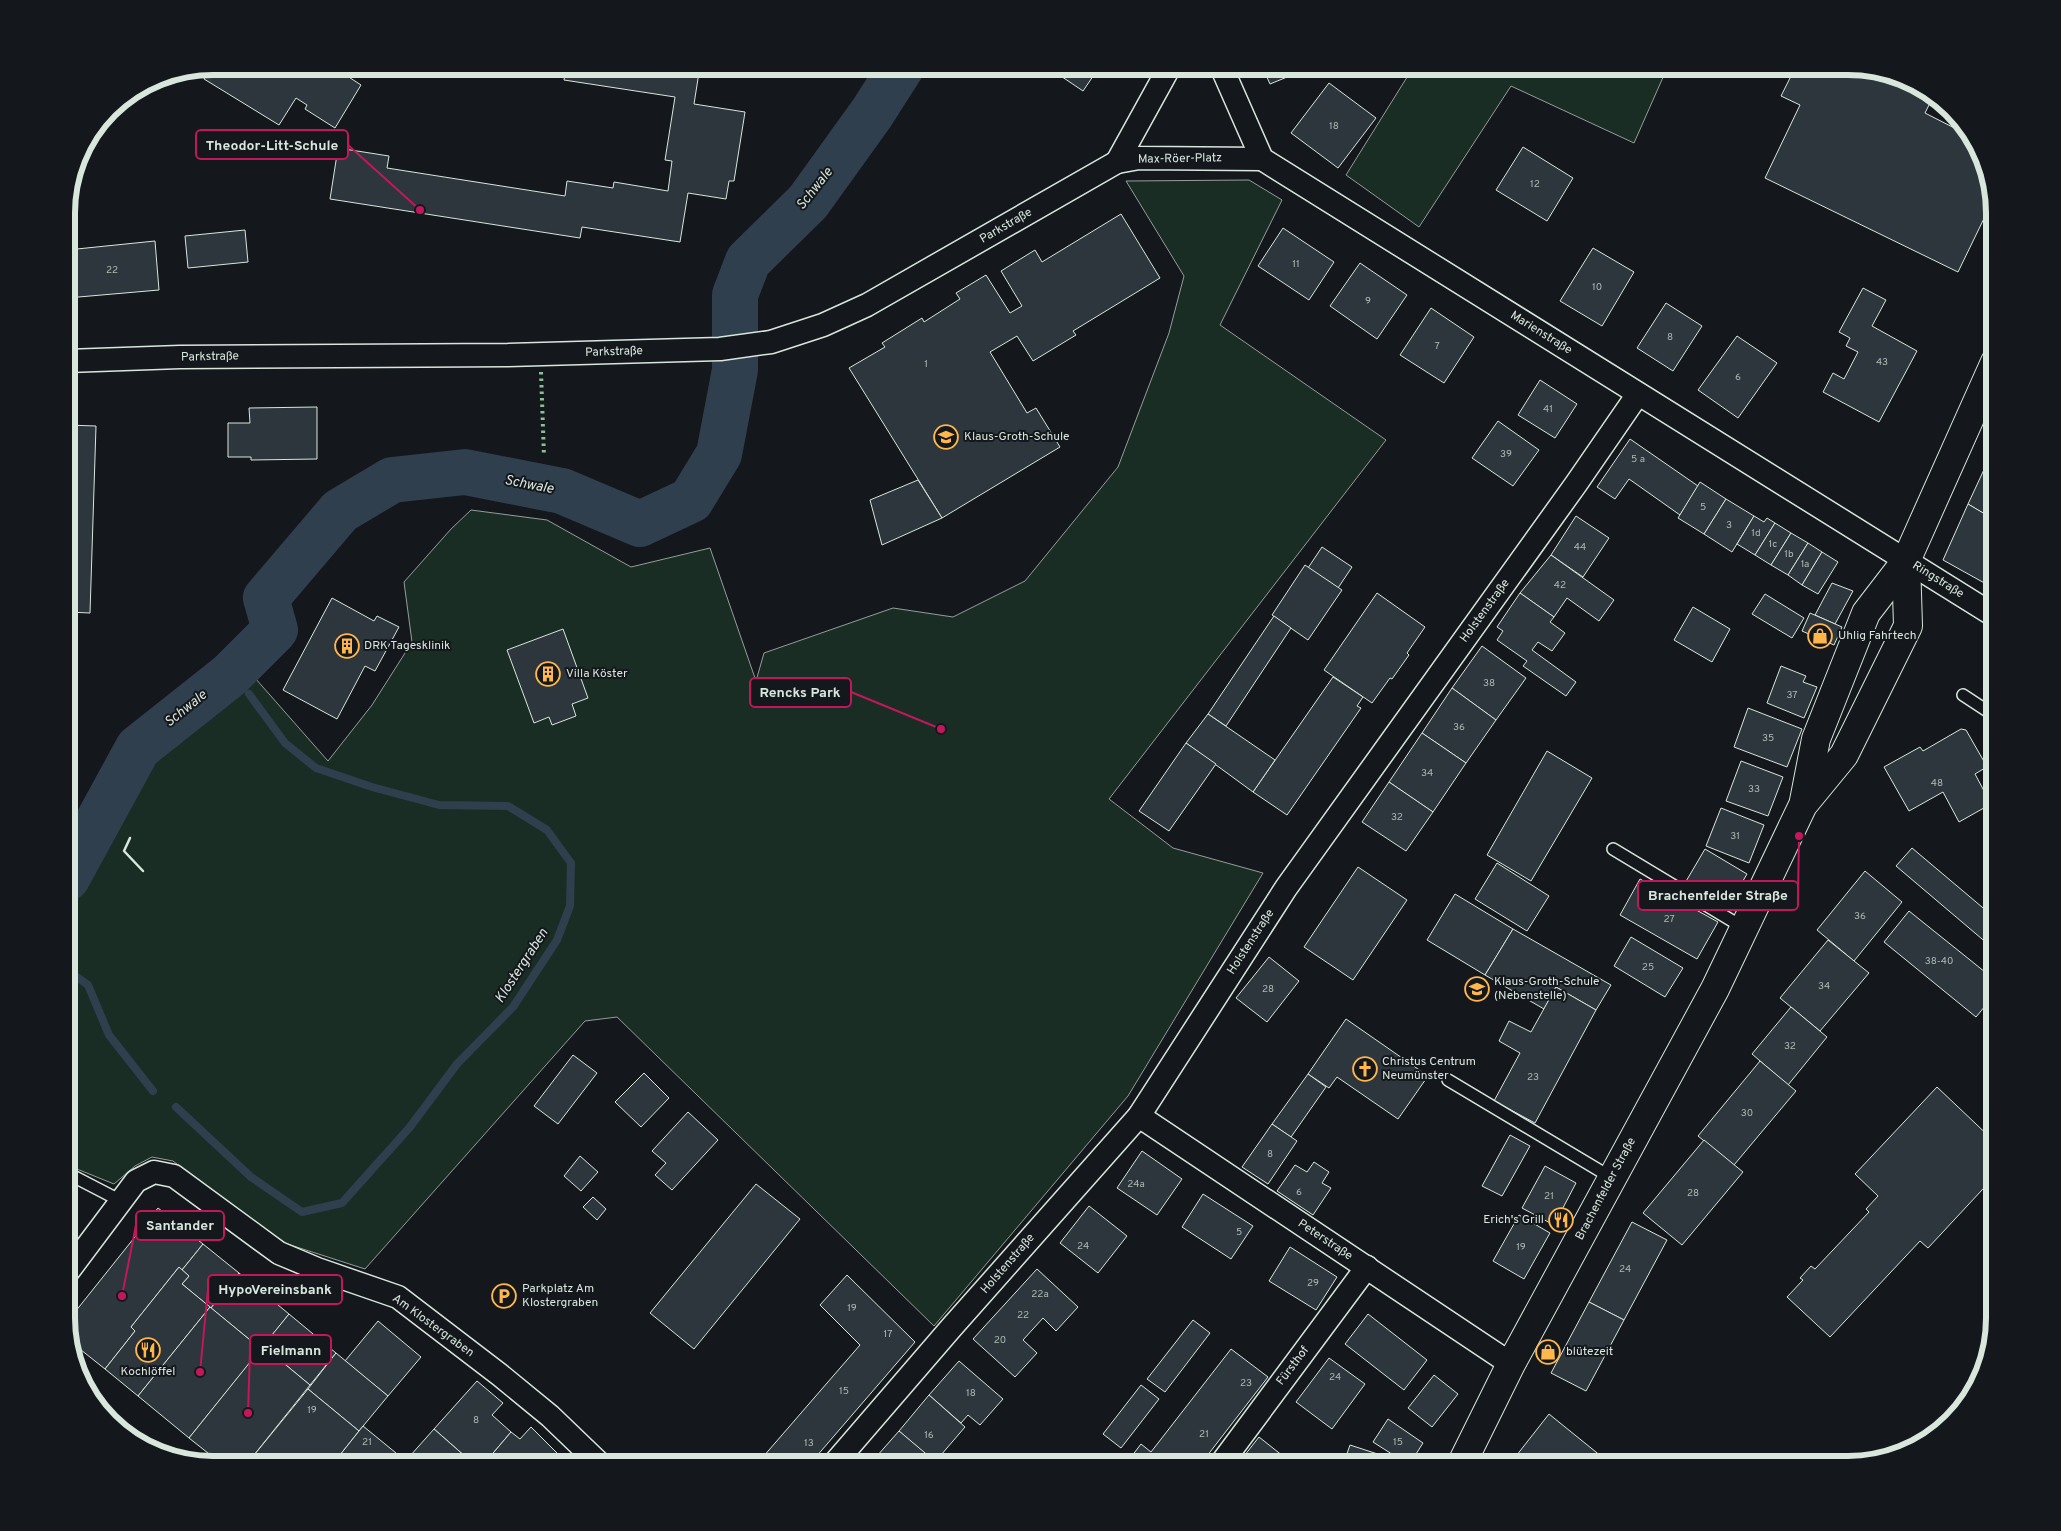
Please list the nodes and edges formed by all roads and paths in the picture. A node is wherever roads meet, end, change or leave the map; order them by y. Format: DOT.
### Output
graph roads {
  1 [pos="1165,75"];
  2 [pos="1225,75"];
  3 [pos="1262,159"];
  4 [pos="1117,162"];
  5 [pos="75,361"];
  6 [pos="1986,382"];
  7 [pos="1638,394"];
  8 [pos="1906,561"];
  9 [pos="1986,610"];
  10 [pos="1963,695"];
  11 [pos="1986,710"];
  12 [pos="1803,805"];
  13 [pos="1613,848"];
  14 [pos="1744,928"];
  15 [pos="1448,1080"];
  16 [pos="1139,1116"];
  17 [pos="75,1178"];
  18 [pos="1612,1178"];
  19 [pos="121,1201"];
  20 [pos="75,1261"];
  21 [pos="1367,1267"];
  22 [pos="1511,1364"];
  23 [pos="592,1456"];
  24 [pos="841,1456"];
  25 [pos="1227,1456"];
  26 [pos="1465,1456"];
  1 -- 4 [label="street, Max-Röer-Platz"];
  2 -- 3 [label="street"];
  3 -- 4 [label="street, Max-Röer-Platz"];
  3 -- 7 [label="street, Marienstraße"];
  4 -- 5 [label="street, Parkstraße"];
  6 -- 8 [label="street, Brachenfelder Straße"];
  7 -- 8 [label="street, Marienstraße"];
  7 -- 16 [label="street, Holstenstraße"];
  8 -- 9 [label="street, Ringstraße"];
  8 -- 12 [label="street, Brachenfelder Straße"];
  8 -- 12 [label="street, Brachenfelder Straße"];
  10 -- 11 [label="lane"];
  12 -- 14 [label="street, Brachenfelder Straße"];
  13 -- 14 [label="lane"];
  14 -- 18 [label="street, Brachenfelder Straße"];
  15 -- 18 [label="lane"];
  16 -- 21 [label="street, Peterstraße"];
  16 -- 24 [label="street, Holstenstraße"];
  17 -- 19 [label="lane"];
  18 -- 22 [label="street, Brachenfelder Straße"];
  19 -- 20 [label="street, Am Klostergraben"];
  19 -- 23 [label="street, Am Klostergraben"];
  21 -- 22 [label="street, Peterstraße"];
  21 -- 25 [label="street, Fürsthof"];
  22 -- 26 [label="street, Brachenfelder Straße"];
}
